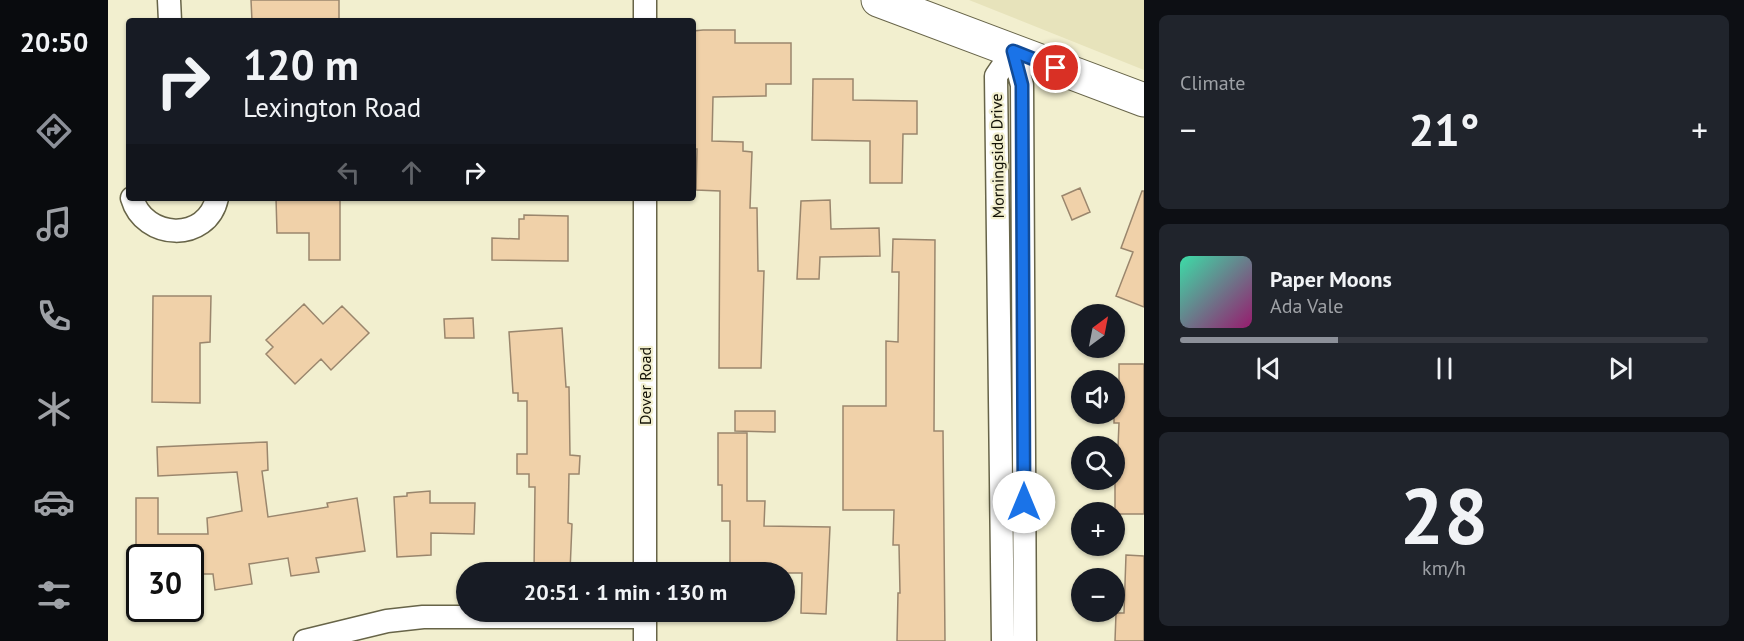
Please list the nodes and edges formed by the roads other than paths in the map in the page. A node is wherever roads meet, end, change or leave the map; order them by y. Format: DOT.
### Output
graph roads {
  1 [pos="169,0"];
  2 [pos="645,0"];
  3 [pos="878,0"];
  4 [pos="170,18"];
  5 [pos="645,18"];
  6 [pos="1013,51"];
  7 [pos="1144,100"];
  8 [pos="134,201"];
  9 [pos="216,201"];
  10 [pos="645,201"];
  11 [pos="645,562"];
  12 [pos="456,617"];
  13 [pos="645,622"];
  14 [pos="305,641"];
  15 [pos="645,641"];
  16 [pos="1003,641"];
  17 [pos="1025,641"];
  1 -- 4 [label="street"];
  2 -- 5 [label="street"];
  3 -- 6 [label="main road"];
  6 -- 7 [label="main road"];
  6 -- 16 [label="street, Morningside Drive"];
  6 -- 17 [label="street, Morningside Drive"];
  8 -- 9 [label="street"];
  10 -- 11 [label="street, Dover Road"];
  12 -- 14 [label="street"];
  13 -- 15 [label="street"];
}
